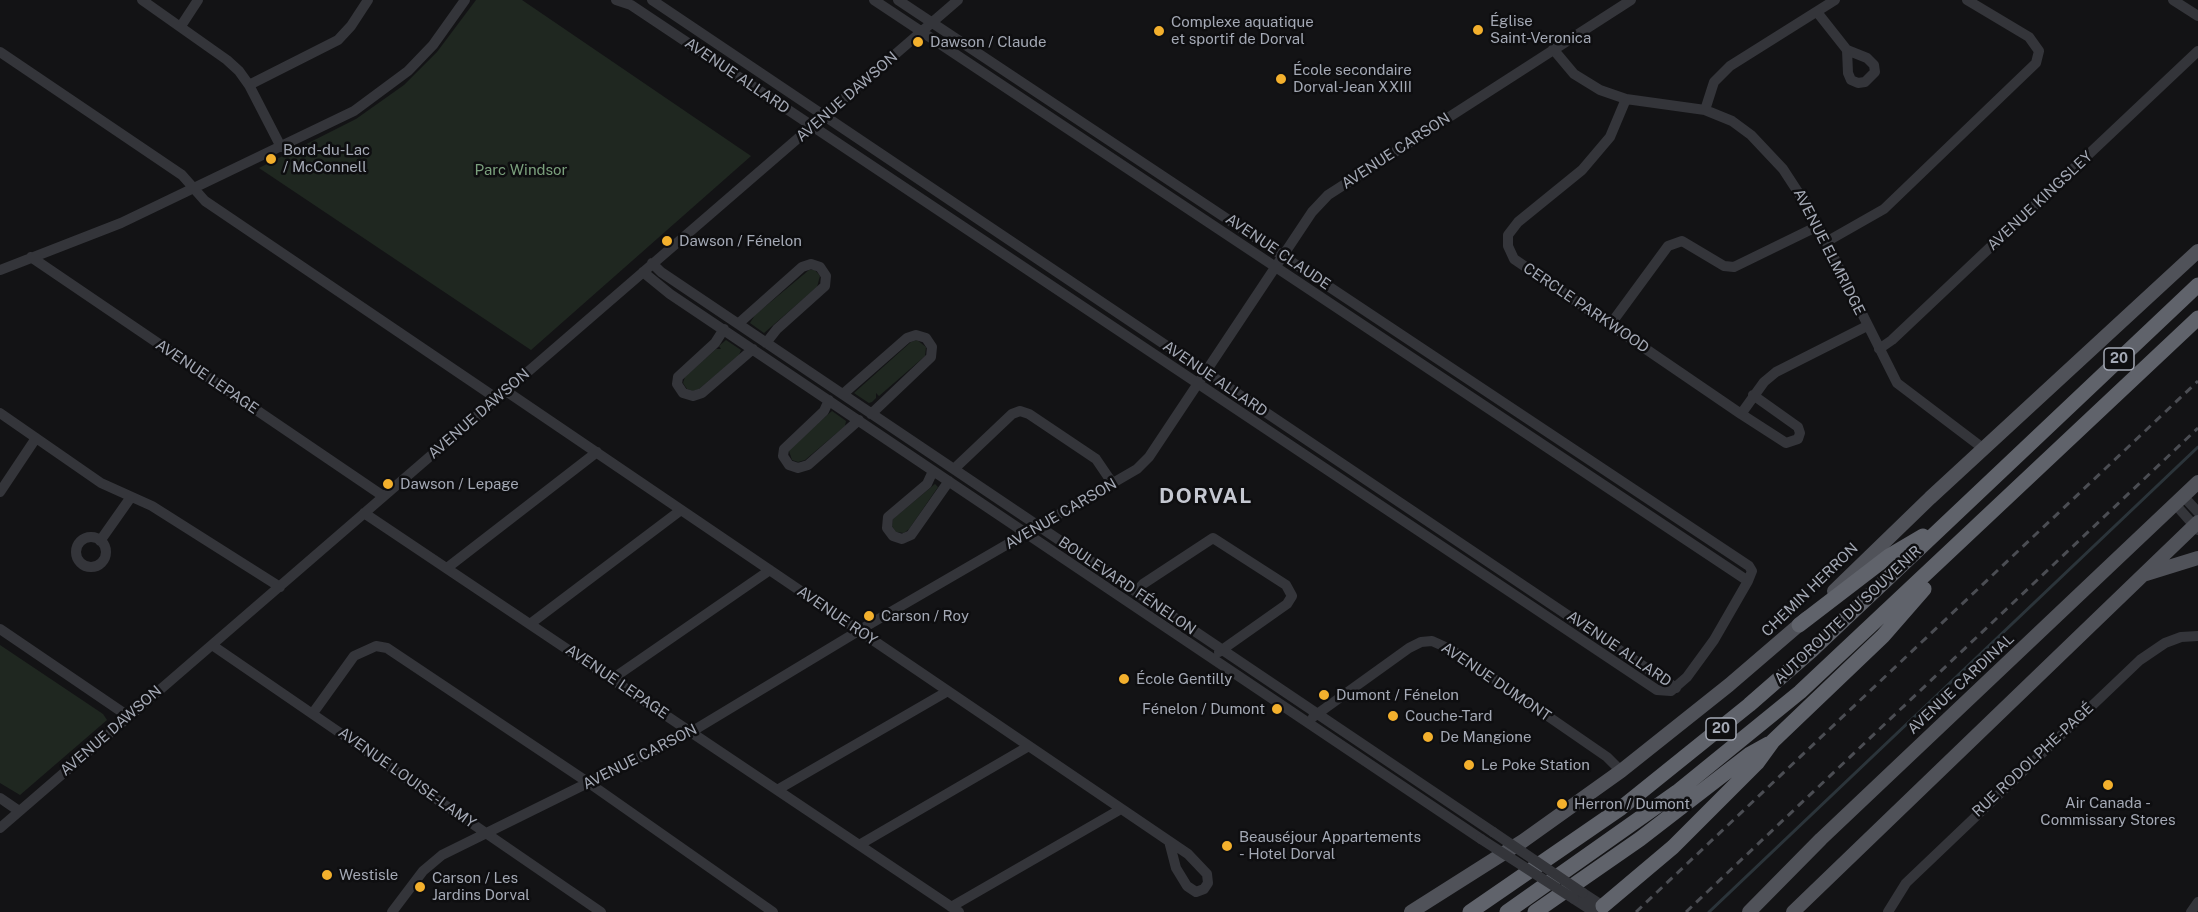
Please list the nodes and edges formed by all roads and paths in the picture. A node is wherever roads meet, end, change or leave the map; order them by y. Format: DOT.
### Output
graph roads {
  1 [pos="142,0"];
  2 [pos="198,0"];
  3 [pos="368,0"];
  4 [pos="465,0"];
  5 [pos="616,0"];
  6 [pos="652,0"];
  7 [pos="874,0"];
  8 [pos="898,0"];
  9 [pos="958,0"];
  10 [pos="1630,0"];
  11 [pos="1835,0"];
  12 [pos="1966,0"];
  13 [pos="2173,0"];
  14 [pos="633,3"];
  15 [pos="1817,12"];
  16 [pos="2198,16"];
  17 [pos="932,23"];
  18 [pos="181,26"];
  19 [pos="921,33"];
  20 [pos="1553,49"];
  21 [pos="1847,50"];
  22 [pos="2198,51"];
  23 [pos="0,52"];
  24 [pos="249,85"];
  25 [pos="1626,99"];
  26 [pos="1706,110"];
  27 [pos="825,116"];
  28 [pos="812,127"];
  29 [pos="1104,137"];
  30 [pos="281,147"];
  31 [pos="1096,148"];
  32 [pos="195,189"];
  33 [pos="1818,226"];
  34 [pos="1826,242"];
  35 [pos="1015,243"];
  36 [pos="2198,251"];
  37 [pos="1283,255"];
  38 [pos="1006,256"];
  39 [pos="30,257"];
  40 [pos="652,263"];
  41 [pos="1275,267"];
  42 [pos="0,270"];
  43 [pos="643,272"];
  44 [pos="2198,285"];
  45 [pos="2198,318"];
  46 [pos="738,324"];
  47 [pos="1610,325"];
  48 [pos="1867,326"];
  49 [pos="724,330"];
  50 [pos="766,343"];
  51 [pos="753,349"];
  52 [pos="1880,349"];
  53 [pos="1452,367"];
  54 [pos="1205,372"];
  55 [pos="1444,379"];
  56 [pos="1198,383"];
  57 [pos="506,391"];
  58 [pos="843,394"];
  59 [pos="1754,395"];
  60 [pos="496,398"];
  61 [pos="829,400"];
  62 [pos="0,413"];
  63 [pos="871,414"];
  64 [pos="1741,414"];
  65 [pos="859,420"];
  66 [pos="36,438"];
  67 [pos="1984,449"];
  68 [pos="597,452"];
  69 [pos="954,469"];
  70 [pos="933,471"];
  71 [pos="1365,478"];
  72 [pos="949,481"];
  73 [pos="2198,482"];
  74 [pos="1113,484"];
  75 [pos="1357,490"];
  76 [pos="0,492"];
  77 [pos="383,496"];
  78 [pos="131,497"];
  79 [pos="2179,500"];
  80 [pos="681,510"];
  81 [pos="364,513"];
  82 [pos="1951,518"];
  83 [pos="2197,522"];
  84 [pos="1039,526"];
  85 [pos="1978,526"];
  86 [pos="1026,534"];
  87 [pos="100,541"];
  88 [pos="2198,558"];
  89 [pos="447,568"];
  90 [pos="770,570"];
  91 [pos="2141,575"];
  92 [pos="1512,577"];
  93 [pos="1748,581"];
  94 [pos="280,587"];
  95 [pos="1504,588"];
  96 [pos="1136,592"];
  97 [pos="530,624"];
  98 [pos="1799,625"];
  99 [pos="0,629"];
  100 [pos="859,630"];
  101 [pos="2198,636"];
  102 [pos="212,645"];
  103 [pos="1222,650"];
  104 [pos="1211,658"];
  105 [pos="612,679"];
  106 [pos="1676,688"];
  107 [pos="948,691"];
  108 [pos="314,713"];
  109 [pos="1317,713"];
  110 [pos="128,716"];
  111 [pos="1309,723"];
  112 [pos="691,732"];
  113 [pos="1773,741"];
  114 [pos="1029,746"];
  115 [pos="1621,771"];
  116 [pos="589,783"];
  117 [pos="777,790"];
  118 [pos="0,798"];
  119 [pos="1121,809"];
  120 [pos="19,811"];
  121 [pos="0,828"];
  122 [pos="486,833"];
  123 [pos="1169,841"];
  124 [pos="859,845"];
  125 [pos="1579,896"];
  126 [pos="1809,897"];
  127 [pos="2198,902"];
  128 [pos="955,910"];
  129 [pos="1597,910"];
  130 [pos="392,912"];
  131 [pos="601,912"];
  132 [pos="773,912"];
  133 [pos="1411,912"];
  134 [pos="1470,912"];
  135 [pos="1507,912"];
  136 [pos="1535,912"];
  137 [pos="1749,912"];
  138 [pos="1793,912"];
  139 [pos="1805,912"];
  140 [pos="1888,912"];
  141 [pos="2191,912"];
  1 -- 18 [label="street"];
  2 -- 18 [label="street"];
  3 -- 24 [label="street"];
  4 -- 30 [label="street"];
  5 -- 14 [label="street, AVENUE ALLARD"];
  6 -- 27 [label="street, AVENUE ALLARD"];
  7 -- 19 [label="street, AVENUE CLAUDE"];
  8 -- 17 [label="street, AVENUE CLAUDE"];
  9 -- 17 [label="street, AVENUE DAWSON"];
  10 -- 20 [label="street, AVENUE CARSON"];
  11 -- 15 [label="street"];
  12 -- 34 [label="street"];
  13 -- 16 [label="street"];
  14 -- 28 [label="street, AVENUE ALLARD"];
  15 -- 21 [label="street"];
  15 -- 26 [label="street"];
  17 -- 19 [label="street, AVENUE DAWSON"];
  17 -- 29 [label="street, AVENUE CLAUDE"];
  18 -- 24 [label="street"];
  19 -- 27 [label="street, AVENUE DAWSON"];
  19 -- 31 [label="street, AVENUE CLAUDE"];
  20 -- 25 [label="street, AVENUE ELMRIDGE"];
  20 -- 37 [label="street, AVENUE CARSON"];
  22 -- 52 [label="street, AVENUE KINGSLEY"];
  23 -- 32 [label="street"];
  24 -- 30 [label="street"];
  25 -- 26 [label="street, AVENUE ELMRIDGE"];
  25 -- 47 [label="street, CERCLE PARKWOOD"];
  26 -- 33 [label="street, AVENUE ELMRIDGE"];
  27 -- 28 [label="street, AVENUE DAWSON"];
  27 -- 35 [label="street, AVENUE ALLARD"];
  28 -- 38 [label="street, AVENUE ALLARD"];
  28 -- 40 [label="street, AVENUE DAWSON"];
  29 -- 31 [label="street"];
  29 -- 37 [label="street, AVENUE CLAUDE"];
  30 -- 32 [label="street"];
  31 -- 41 [label="street, AVENUE CLAUDE"];
  32 -- 39 [label="street"];
  32 -- 60 [label="street"];
  33 -- 34 [label="street, AVENUE ELMRIDGE"];
  33 -- 47 [label="street"];
  34 -- 48 [label="street, AVENUE ELMRIDGE"];
  35 -- 38 [label="street"];
  35 -- 54 [label="street, AVENUE ALLARD"];
  36 -- 67 [label="main road, CHEMIN HERRON"];
  37 -- 41 [label="street, AVENUE CARSON"];
  37 -- 53 [label="street, AVENUE CLAUDE"];
  38 -- 56 [label="street, AVENUE ALLARD"];
  39 -- 42 [label="street"];
  39 -- 77 [label="street, AVENUE LEPAGE"];
  40 -- 43 [label="street, AVENUE DAWSON"];
  40 -- 46 [label="street, BOULEVARD FÉNELON"];
  41 -- 54 [label="street, AVENUE CARSON"];
  41 -- 55 [label="street, AVENUE CLAUDE"];
  43 -- 49 [label="street, BOULEVARD FÉNELON"];
  43 -- 57 [label="street, AVENUE DAWSON"];
  44 -- 82 [label="highway, AUTOROUTE DU SOUVENIR / 20"];
  45 -- 85 [label="highway, AUTOROUTE DU SOUVENIR / 20"];
  46 -- 50 [label="street, BOULEVARD FÉNELON"];
  46 -- 50 [label="street"];
  47 -- 64 [label="street, CERCLE PARKWOOD"];
  48 -- 52 [label="street, AVENUE ELMRIDGE"];
  48 -- 59 [label="street"];
  49 -- 51 [label="street, BOULEVARD FÉNELON"];
  49 -- 51 [label="street"];
  50 -- 58 [label="street, BOULEVARD FÉNELON"];
  51 -- 61 [label="street, BOULEVARD FÉNELON"];
  52 -- 67 [label="street, AVENUE ELMRIDGE"];
  53 -- 55 [label="street"];
  53 -- 93 [label="street, AVENUE CLAUDE"];
  54 -- 56 [label="street, AVENUE CARSON"];
  54 -- 71 [label="street, AVENUE ALLARD"];
  55 -- 93 [label="street, AVENUE CLAUDE"];
  56 -- 74 [label="street, AVENUE CARSON"];
  56 -- 75 [label="street, AVENUE ALLARD"];
  57 -- 60 [label="street, AVENUE DAWSON"];
  57 -- 68 [label="street, AVENUE ROY"];
  58 -- 63 [label="street, BOULEVARD FÉNELON"];
  58 -- 63 [label="street"];
  59 -- 64 [label="street"];
  59 -- 64 [label="street, CERCLE PARKWOOD"];
  60 -- 77 [label="street, AVENUE DAWSON"];
  61 -- 65 [label="street, BOULEVARD FÉNELON"];
  61 -- 65 [label="street"];
  62 -- 66 [label="street"];
  63 -- 69 [label="street, BOULEVARD FÉNELON"];
  65 -- 70 [label="street, BOULEVARD FÉNELON"];
  66 -- 76 [label="street"];
  66 -- 78 [label="street"];
  67 -- 98 [label="main road, CHEMIN HERRON"];
  68 -- 80 [label="street, AVENUE ROY"];
  68 -- 89 [label="street"];
  69 -- 74 [label="street"];
  69 -- 84 [label="street, BOULEVARD FÉNELON"];
  70 -- 72 [label="street, BOULEVARD FÉNELON"];
  70 -- 72 [label="street"];
  71 -- 75 [label="street"];
  71 -- 92 [label="street, AVENUE ALLARD"];
  72 -- 86 [label="street, BOULEVARD FÉNELON"];
  73 -- 79 [label="main road, AVENUE CARDINAL"];
  74 -- 84 [label="street, AVENUE CARSON"];
  75 -- 95 [label="street, AVENUE ALLARD"];
  77 -- 81 [label="street, AVENUE DAWSON"];
  78 -- 87 [label="street"];
  78 -- 94 [label="street"];
  79 -- 83 [label="street"];
  79 -- 137 [label="main road, AVENUE CARDINAL"];
  80 -- 90 [label="street, AVENUE ROY"];
  80 -- 97 [label="street"];
  81 -- 89 [label="street, AVENUE LEPAGE"];
  81 -- 94 [label="street, AVENUE DAWSON"];
  82 -- 98 [label="highway"];
  82 -- 134 [label="highway, AUTOROUTE DU SOUVENIR / 20"];
  83 -- 91 [label="main road"];
  84 -- 86 [label="street, AVENUE CARSON"];
  84 -- 96 [label="street, BOULEVARD FÉNELON"];
  85 -- 113 [label="highway"];
  85 -- 135 [label="highway, AUTOROUTE DU SOUVENIR / 20"];
  86 -- 100 [label="street, AVENUE CARSON"];
  86 -- 104 [label="street, BOULEVARD FÉNELON"];
  88 -- 91 [label="main road"];
  89 -- 97 [label="street, AVENUE LEPAGE"];
  90 -- 100 [label="street, AVENUE ROY"];
  90 -- 105 [label="street"];
  91 -- 126 [label="main road"];
  92 -- 95 [label="street"];
  92 -- 106 [label="street, AVENUE ALLARD"];
  93 -- 106 [label="street"];
  94 -- 102 [label="street, AVENUE DAWSON"];
  95 -- 106 [label="street, AVENUE ALLARD"];
  96 -- 103 [label="street, BOULEVARD FÉNELON"];
  96 -- 103 [label="street"];
  97 -- 105 [label="street, AVENUE LEPAGE"];
  98 -- 115 [label="main road, CHEMIN HERRON"];
  99 -- 110 [label="street"];
  100 -- 107 [label="street, AVENUE ROY"];
  100 -- 112 [label="street, AVENUE CARSON"];
  101 -- 140 [label="street, RUE RODOLPHE-PAGÉ"];
  102 -- 108 [label="street, AVENUE LOUISE-LAMY"];
  102 -- 110 [label="street, AVENUE DAWSON"];
  103 -- 104 [label="street"];
  103 -- 109 [label="street, BOULEVARD FÉNELON"];
  104 -- 111 [label="street, BOULEVARD FÉNELON"];
  105 -- 112 [label="street, AVENUE LEPAGE"];
  107 -- 114 [label="street, AVENUE ROY"];
  107 -- 117 [label="street"];
  108 -- 116 [label="street"];
  108 -- 122 [label="street, AVENUE LOUISE-LAMY"];
  109 -- 111 [label="street, AVENUE DUMONT"];
  109 -- 115 [label="street, AVENUE DUMONT"];
  109 -- 125 [label="street, BOULEVARD FÉNELON, bridge"];
  110 -- 120 [label="street, AVENUE DAWSON"];
  111 -- 125 [label="street, BOULEVARD FÉNELON, bridge"];
  112 -- 116 [label="street, AVENUE CARSON"];
  112 -- 117 [label="street, AVENUE LEPAGE"];
  113 -- 129 [label="highway"];
  113 -- 136 [label="highway"];
  114 -- 119 [label="street, AVENUE ROY"];
  114 -- 124 [label="street"];
  115 -- 133 [label="main road, CHEMIN HERRON"];
  116 -- 122 [label="street, AVENUE CARSON"];
  116 -- 132 [label="street"];
  117 -- 124 [label="street, AVENUE LEPAGE"];
  118 -- 120 [label="street"];
  119 -- 123 [label="street, AVENUE ROY"];
  119 -- 128 [label="street"];
  120 -- 121 [label="street, AVENUE DAWSON"];
  122 -- 130 [label="street, AVENUE CARSON"];
  122 -- 131 [label="street, AVENUE LOUISE-LAMY"];
  123 -- 123 [label="street, AVENUE ROY"];
  124 -- 128 [label="street, AVENUE LEPAGE"];
  125 -- 129 [label="street, BOULEVARD FÉNELON"];
  126 -- 138 [label="main road"];
  126 -- 139 [label="main road"];
  127 -- 141 [label="street"];
}
